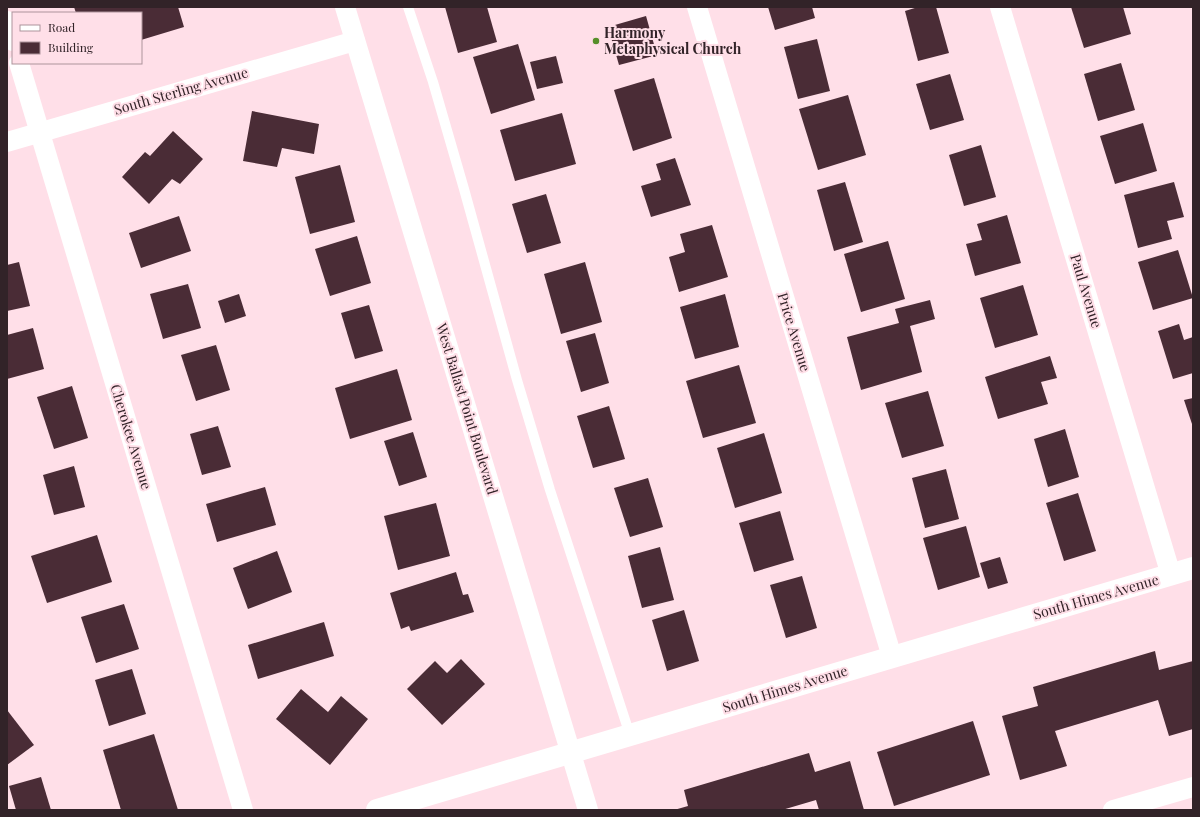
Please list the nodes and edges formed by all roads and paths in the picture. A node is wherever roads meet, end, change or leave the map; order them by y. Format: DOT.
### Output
graph roads {
  1 [pos="345,7"];
  2 [pos="408,7"];
  3 [pos="697,7"];
  4 [pos="1000,7"];
  5 [pos="7,21"];
  6 [pos="12,38"];
  7 [pos="355,41"];
  8 [pos="19,64"];
  9 [pos="39,133"];
  10 [pos="7,142"];
  11 [pos="1193,568"];
  12 [pos="1171,575"];
  13 [pos="892,657"];
  14 [pos="630,735"];
  15 [pos="571,753"];
  16 [pos="1193,787"];
  17 [pos="243,810"];
  18 [pos="377,810"];
  19 [pos="588,810"];
  20 [pos="1113,810"];
  1 -- 7 [label="street, West Ballast Point Boulevard"];
  2 -- 14 [label="lane"];
  3 -- 13 [label="street, Price Avenue"];
  4 -- 12 [label="street, Paul Avenue"];
  5 -- 6 [label="street"];
  7 -- 9 [label="street, South Sterling Avenue"];
  7 -- 15 [label="street, West Ballast Point Boulevard"];
  8 -- 9 [label="street, Cherokee Avenue"];
  9 -- 10 [label="street, South Sterling Avenue"];
  9 -- 17 [label="street, Cherokee Avenue"];
  11 -- 12 [label="street, South Himes Avenue"];
  12 -- 13 [label="street, South Himes Avenue"];
  13 -- 14 [label="street, South Himes Avenue"];
  14 -- 15 [label="street, South Himes Avenue"];
  15 -- 18 [label="street, South Himes Avenue"];
  15 -- 19 [label="street, West Ballast Point Boulevard"];
  16 -- 20 [label="street"];
}
